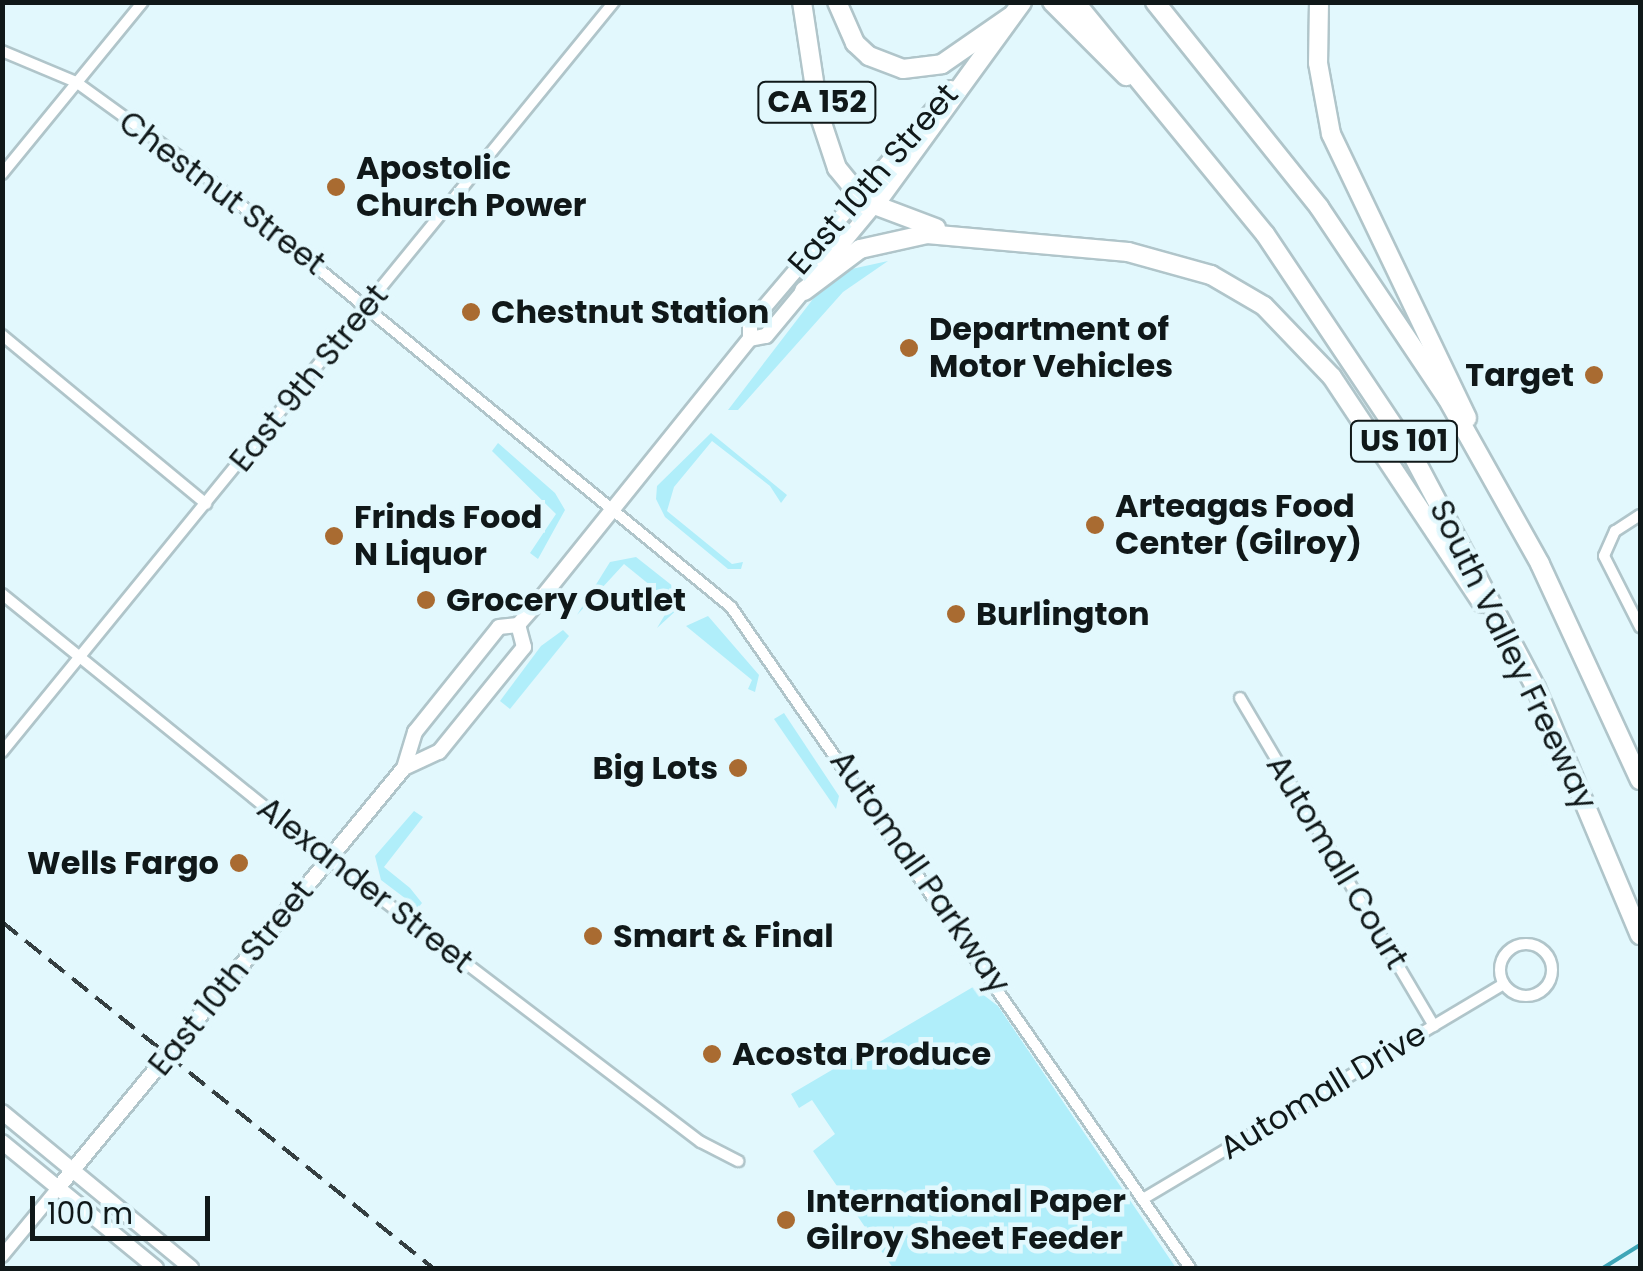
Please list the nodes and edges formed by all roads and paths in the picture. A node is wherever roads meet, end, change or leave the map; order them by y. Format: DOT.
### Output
graph roads {
  1 [pos="143,2"];
  2 [pos="614,2"];
  3 [pos="802,2"];
  4 [pos="838,2"];
  5 [pos="1052,2"];
  6 [pos="1075,2"];
  7 [pos="1154,2"];
  8 [pos="1319,2"];
  9 [pos="1016,10"];
  10 [pos="2,51"];
  11 [pos="972,66"];
  12 [pos="76,82"];
  13 [pos="2,174"];
  14 [pos="1233,191"];
  15 [pos="855,193"];
  16 [pos="874,206"];
  17 [pos="976,236"];
  18 [pos="804,291"];
  19 [pos="368,306"];
  20 [pos="2,336"];
  21 [pos="750,339"];
  22 [pos="1476,447"];
  23 [pos="206,504"];
  24 [pos="613,509"];
  25 [pos="1640,515"];
  26 [pos="2,594"];
  27 [pos="518,625"];
  28 [pos="1640,627"];
  29 [pos="82,658"];
  30 [pos="1536,688"];
  31 [pos="1240,698"];
  32 [pos="2,752"];
  33 [pos="404,768"];
  34 [pos="1640,780"];
  35 [pos="329,859"];
  36 [pos="1640,935"];
  37 [pos="1504,984"];
  38 [pos="1434,1026"];
  39 [pos="2,1112"];
  40 [pos="2,1142"];
  41 [pos="738,1161"];
  42 [pos="74,1170"];
  43 [pos="58,1188"];
  44 [pos="1143,1199"];
  45 [pos="2,1256"];
  46 [pos="156,1268"];
  47 [pos="191,1268"];
  48 [pos="1190,1268"];
  1 -- 12 [label="street"];
  2 -- 19 [label="street, East 9th Street"];
  3 -- 15 [label="highway, CA 152"];
  4 -- 9 [label="highway"];
  5 -- 14 [label="highway"];
  6 -- 14 [label="highway, South Valley Freeway / US 101"];
  7 -- 22 [label="highway, South Valley Freeway / US 101"];
  8 -- 22 [label="highway"];
  9 -- 11 [label="highway, CA 152"];
  10 -- 12 [label="street, Chestnut Street"];
  11 -- 15 [label="main road, East 10th Street"];
  11 -- 16 [label="highway, East 10th Street / CA 152"];
  12 -- 13 [label="street"];
  12 -- 19 [label="street, Chestnut Street"];
  14 -- 30 [label="highway, South Valley Freeway / US 101"];
  15 -- 16 [label="highway, CA 152"];
  15 -- 21 [label="main road, East 10th Street"];
  16 -- 17 [label="highway"];
  16 -- 18 [label="main road, East 10th Street"];
  17 -- 18 [label="highway"];
  17 -- 30 [label="highway"];
  18 -- 21 [label="main road, East 10th Street"];
  19 -- 23 [label="street, East 9th Street"];
  19 -- 24 [label="street, Chestnut Street"];
  20 -- 23 [label="street"];
  21 -- 24 [label="main road, East 10th Street"];
  22 -- 34 [label="highway, South Valley Freeway / US 101"];
  23 -- 29 [label="street, East 9th Street"];
  24 -- 27 [label="main road, East 10th Street"];
  24 -- 44 [label="street, Automall Parkway"];
  25 -- 28 [label="street"];
  26 -- 29 [label="street, Alexander Street"];
  27 -- 33 [label="main road, East 10th Street"];
  27 -- 33 [label="main road, East 10th Street"];
  29 -- 32 [label="street, East 9th Street"];
  29 -- 35 [label="street, Alexander Street"];
  30 -- 36 [label="highway, South Valley Freeway / US 101"];
  31 -- 38 [label="street, Automall Court"];
  33 -- 35 [label="main road, East 10th Street"];
  35 -- 41 [label="street, Alexander Street"];
  35 -- 42 [label="main road, East 10th Street"];
  37 -- 37 [label="street"];
  37 -- 38 [label="street, Automall Drive"];
  38 -- 44 [label="street, Automall Drive"];
  39 -- 42 [label="main road"];
  40 -- 43 [label="main road"];
  42 -- 43 [label="main road, East 10th Street"];
  42 -- 47 [label="main road"];
  43 -- 45 [label="street"];
  43 -- 46 [label="main road"];
  44 -- 48 [label="street, Automall Parkway"];
}
